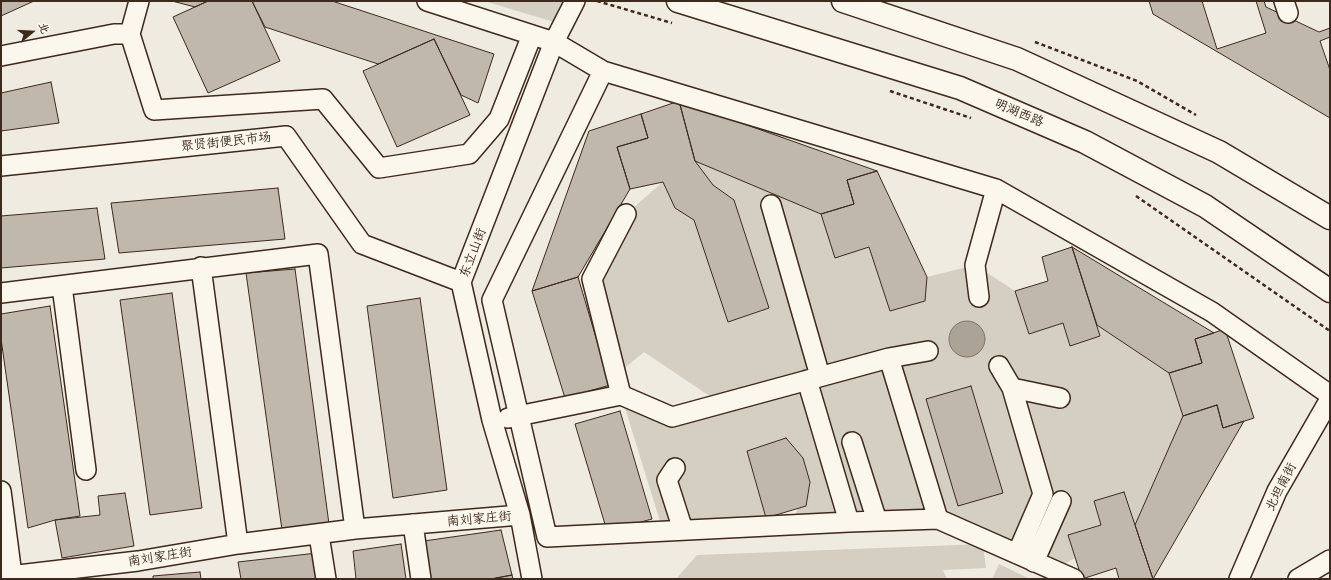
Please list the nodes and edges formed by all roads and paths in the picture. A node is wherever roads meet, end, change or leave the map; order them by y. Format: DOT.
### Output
graph roads {
  1 [pos="139,1"];
  2 [pos="427,1"];
  3 [pos="575,1"];
  4 [pos="597,1"];
  5 [pos="678,1"];
  6 [pos="843,1"];
  7 [pos="674,24"];
  8 [pos="130,34"];
  9 [pos="532,35"];
  10 [pos="554,42"];
  11 [pos="1,56"];
  12 [pos="603,71"];
  13 [pos="886,90"];
  14 [pos="974,119"];
  15 [pos="1,166"];
  16 [pos="996,189"];
  17 [pos="1133,194"];
  18 [pos="771,205"];
  19 [pos="626,214"];
  20 [pos="1330,218"];
  21 [pos="202,267"];
  22 [pos="461,282"];
  23 [pos="62,286"];
  24 [pos="1330,291"];
  25 [pos="1,293"];
  26 [pos="979,297"];
  27 [pos="1330,330"];
  28 [pos="928,351"];
  29 [pos="889,358"];
  30 [pos="999,366"];
  31 [pos="814,378"];
  32 [pos="1012,388"];
  33 [pos="621,395"];
  34 [pos="1330,395"];
  35 [pos="1060,398"];
  36 [pos="1330,399"];
  37 [pos="520,417"];
  38 [pos="492,420"];
  39 [pos="852,442"];
  40 [pos="675,468"];
  41 [pos="86,470"];
  42 [pos="1,491"];
  43 [pos="1061,501"];
  44 [pos="520,515"];
  45 [pos="938,519"];
  46 [pos="877,521"];
  47 [pos="849,522"];
  48 [pos="412,524"];
  49 [pos="355,529"];
  50 [pos="683,530"];
  51 [pos="319,535"];
  52 [pos="238,544"];
  53 [pos="1017,554"];
  54 [pos="1330,560"];
  55 [pos="1034,562"];
  56 [pos="7,576"];
  57 [pos="1243,578"];
  58 [pos="326,579"];
  59 [pos="421,579"];
  60 [pos="532,579"];
  61 [pos="1074,579"];
  62 [pos="1298,579"];
  1 -- 8 [label="street"];
  2 -- 9 [label="street"];
  3 -- 10 [label="street, 东立山街"];
  4 -- 7 [label="path"];
  5 -- 24 [label="main road, 明湖西路"];
  6 -- 20 [label="main road"];
  8 -- 9 [label="street"];
  8 -- 11 [label="street"];
  9 -- 10 [label="street"];
  10 -- 12 [label="street"];
  10 -- 22 [label="street, 东立山街"];
  12 -- 16 [label="street"];
  12 -- 37 [label="street"];
  13 -- 14 [label="path"];
  15 -- 22 [label="street, 聚贤街便民市场"];
  16 -- 26 [label="street"];
  16 -- 34 [label="street"];
  17 -- 27 [label="path"];
  18 -- 31 [label="street"];
  19 -- 33 [label="street"];
  21 -- 23 [label="street"];
  21 -- 49 [label="street"];
  21 -- 52 [label="street"];
  22 -- 38 [label="street, 东立山街"];
  23 -- 25 [label="street"];
  23 -- 41 [label="street"];
  28 -- 29 [label="street"];
  29 -- 31 [label="street"];
  29 -- 45 [label="street"];
  30 -- 32 [label="street"];
  31 -- 33 [label="street"];
  31 -- 47 [label="street"];
  32 -- 35 [label="street"];
  32 -- 53 [label="street"];
  33 -- 37 [label="street"];
  36 -- 57 [label="street, 北坦南街"];
  37 -- 38 [label="street"];
  37 -- 50 [label="street"];
  38 -- 44 [label="street, 东立山街"];
  39 -- 46 [label="street"];
  40 -- 50 [label="street"];
  42 -- 56 [label="street"];
  43 -- 55 [label="street"];
  44 -- 48 [label="street, 南刘家庄街"];
  44 -- 60 [label="street, 东立山街"];
  45 -- 46 [label="street"];
  45 -- 53 [label="street"];
  46 -- 47 [label="street"];
  47 -- 50 [label="street"];
  48 -- 49 [label="street, 南刘家庄街"];
  48 -- 59 [label="street"];
  49 -- 51 [label="street, 南刘家庄街"];
  51 -- 52 [label="street, 南刘家庄街"];
  51 -- 58 [label="street"];
  52 -- 56 [label="street, 南刘家庄街"];
  53 -- 55 [label="street"];
  54 -- 62 [label="street"];
  55 -- 61 [label="street"];
}
